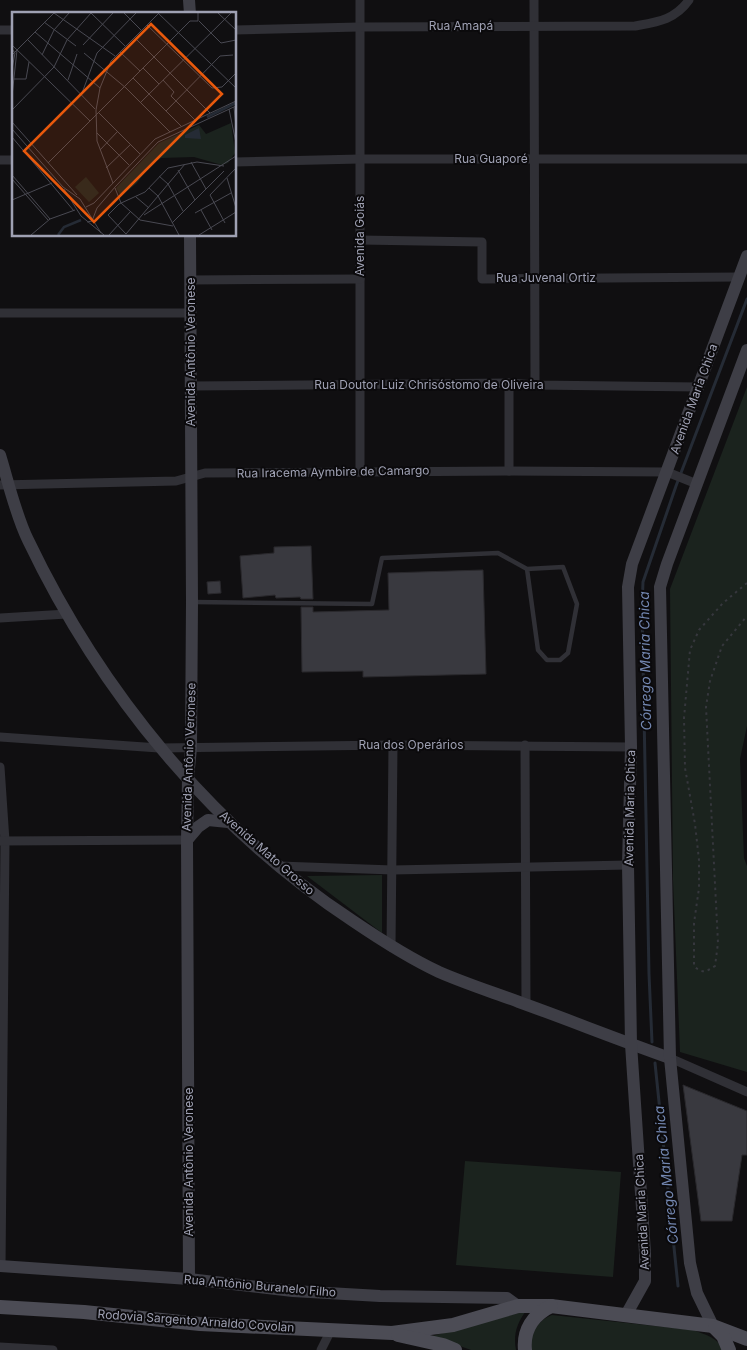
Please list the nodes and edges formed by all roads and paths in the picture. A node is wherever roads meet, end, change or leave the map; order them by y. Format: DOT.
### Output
graph roads {
  1 [pos="360,0"];
  2 [pos="534,0"];
  3 [pos="690,0"];
  4 [pos="359,26"];
  5 [pos="533,26"];
  6 [pos="236,30"];
  7 [pos="360,159"];
  8 [pos="535,159"];
  9 [pos="747,160"];
  10 [pos="236,162"];
  11 [pos="190,236"];
  12 [pos="360,240"];
  13 [pos="747,256"];
  14 [pos="739,277"];
  15 [pos="536,278"];
  16 [pos="360,279"];
  17 [pos="190,280"];
  18 [pos="0,312"];
  19 [pos="191,313"];
  20 [pos="747,350"];
  21 [pos="509,383"];
  22 [pos="360,385"];
  23 [pos="534,385"];
  24 [pos="191,386"];
  25 [pos="698,387"];
  26 [pos="0,455"];
  27 [pos="509,471"];
  28 [pos="360,472"];
  29 [pos="669,472"];
  30 [pos="191,477"];
  31 [pos="695,483"];
  32 [pos="5,484"];
  33 [pos="527,569"];
  34 [pos="747,583"];
  35 [pos="192,602"];
  36 [pos="67,614"];
  37 [pos="747,616"];
  38 [pos="0,618"];
  39 [pos="0,737"];
  40 [pos="392,745"];
  41 [pos="525,745"];
  42 [pos="631,747"];
  43 [pos="159,748"];
  44 [pos="191,748"];
  45 [pos="0,768"];
  46 [pos="188,778"];
  47 [pos="228,822"];
  48 [pos="187,840"];
  49 [pos="3,841"];
  50 [pos="628,865"];
  51 [pos="279,866"];
  52 [pos="525,867"];
  53 [pos="393,870"];
  54 [pos="392,947"];
  55 [pos="526,1004"];
  56 [pos="631,1044"];
  57 [pos="670,1058"];
  58 [pos="747,1092"];
  59 [pos="0,1266"];
  60 [pos="189,1279"];
  61 [pos="518,1306"];
  62 [pos="551,1306"];
  63 [pos="0,1307"];
  64 [pos="626,1315"];
  65 [pos="713,1326"];
  66 [pos="331,1330"];
  67 [pos="392,1333"];
  68 [pos="747,1339"];
  69 [pos="0,1347"];
  70 [pos="53,1350"];
  71 [pos="321,1350"];
  72 [pos="455,1350"];
  73 [pos="525,1350"];
  74 [pos="728,1350"];
  1 -- 4 [label="street, Avenida Goiás"];
  2 -- 5 [label="street"];
  3 -- 5 [label="street, Rua Amapá"];
  4 -- 5 [label="street, Rua Amapá"];
  4 -- 6 [label="street, Rua Amapá"];
  4 -- 7 [label="street, Avenida Goiás"];
  5 -- 8 [label="street"];
  7 -- 8 [label="street, Rua Guaporé"];
  7 -- 10 [label="street, Rua Guaporé"];
  7 -- 12 [label="street, Avenida Goiás"];
  8 -- 9 [label="street, Rua Guaporé"];
  8 -- 15 [label="street"];
  11 -- 17 [label="street, Avenida Antônio Veronese"];
  12 -- 15 [label="street, Rua Juvenal Ortiz"];
  12 -- 16 [label="street, Avenida Goiás"];
  13 -- 14 [label="street, Avenida Maria Chica"];
  14 -- 15 [label="street, Rua Juvenal Ortiz"];
  14 -- 25 [label="street, Avenida Maria Chica"];
  15 -- 23 [label="street"];
  16 -- 17 [label="street"];
  16 -- 22 [label="street, Avenida Goiás"];
  17 -- 19 [label="street, Avenida Antônio Veronese"];
  18 -- 19 [label="street"];
  19 -- 24 [label="street, Avenida Antônio Veronese"];
  20 -- 31 [label="street"];
  21 -- 22 [label="street, Rua Doutor Luiz Chrisóstomo de Oliveira"];
  21 -- 23 [label="street, Rua Doutor Luiz Chrisóstomo de Oliveira"];
  21 -- 27 [label="street"];
  22 -- 24 [label="street, Rua Doutor Luiz Chrisóstomo de Oliveira"];
  22 -- 28 [label="street, Avenida Goiás"];
  23 -- 25 [label="street, Rua Doutor Luiz Chrisóstomo de Oliveira"];
  24 -- 30 [label="street, Avenida Antônio Veronese"];
  25 -- 29 [label="street, Avenida Maria Chica"];
  26 -- 32 [label="street, Avenida Mato Grosso"];
  27 -- 28 [label="street, Rua Iracema Aymbire de Camargo"];
  27 -- 29 [label="street, Rua Iracema Aymbire de Camargo"];
  28 -- 30 [label="street, Rua Iracema Aymbire de Camargo"];
  29 -- 31 [label="street"];
  29 -- 42 [label="street, Avenida Maria Chica"];
  30 -- 32 [label="street, Rua Iracema Aymbire de Camargo"];
  30 -- 35 [label="street, Avenida Antônio Veronese"];
  31 -- 57 [label="street"];
  32 -- 36 [label="street, Avenida Mato Grosso"];
  33 -- 33 [label="lane"];
  33 -- 35 [label="lane"];
  34 -- 37 [label="path"];
  35 -- 44 [label="street, Avenida Antônio Veronese"];
  36 -- 38 [label="street"];
  36 -- 43 [label="street, Avenida Mato Grosso"];
  39 -- 43 [label="street, Rua dos Operários"];
  40 -- 41 [label="street, Rua dos Operários"];
  40 -- 44 [label="street, Rua dos Operários"];
  40 -- 53 [label="street"];
  41 -- 42 [label="street, Rua dos Operários"];
  41 -- 52 [label="street"];
  42 -- 50 [label="street, Avenida Maria Chica"];
  43 -- 44 [label="street, Rua dos Operários"];
  43 -- 46 [label="street, Avenida Mato Grosso"];
  44 -- 46 [label="street, Avenida Antônio Veronese"];
  45 -- 49 [label="street"];
  46 -- 47 [label="street, Avenida Mato Grosso"];
  46 -- 48 [label="street, Avenida Antônio Veronese"];
  47 -- 48 [label="street"];
  47 -- 51 [label="street, Avenida Mato Grosso"];
  48 -- 49 [label="street"];
  48 -- 60 [label="street, Avenida Antônio Veronese"];
  49 -- 59 [label="street"];
  50 -- 52 [label="street"];
  50 -- 56 [label="street, Avenida Maria Chica"];
  51 -- 53 [label="street"];
  51 -- 54 [label="street, Avenida Mato Grosso"];
  52 -- 53 [label="street"];
  52 -- 55 [label="street"];
  53 -- 54 [label="street"];
  54 -- 55 [label="street, Avenida Mato Grosso"];
  55 -- 56 [label="street, Avenida Mato Grosso"];
  56 -- 57 [label="street, Avenida Mato Grosso"];
  56 -- 64 [label="street, Avenida Maria Chica"];
  57 -- 58 [label="street"];
  57 -- 65 [label="street"];
  59 -- 60 [label="street, Rua Antônio Buranelo Filho"];
  60 -- 61 [label="street, Rua Antônio Buranelo Filho"];
  61 -- 62 [label="main road, Rodovia Sargento Arnaldo Covolan"];
  61 -- 67 [label="main road, Rodovia Sargento Arnaldo Covolan"];
  62 -- 64 [label="main road, Rodovia Sargento Arnaldo Covolan"];
  62 -- 73 [label="main road"];
  63 -- 66 [label="main road, Rodovia Sargento Arnaldo Covolan"];
  64 -- 65 [label="main road, Rodovia Sargento Arnaldo Covolan"];
  65 -- 68 [label="main road, Rodovia Sargento Arnaldo Covolan"];
  65 -- 74 [label="main road"];
  66 -- 67 [label="main road, Rodovia Sargento Arnaldo Covolan"];
  66 -- 71 [label="street"];
  67 -- 72 [label="main road, Rodovia Sargento Arnaldo Covolan"];
  69 -- 70 [label="street"];
}
